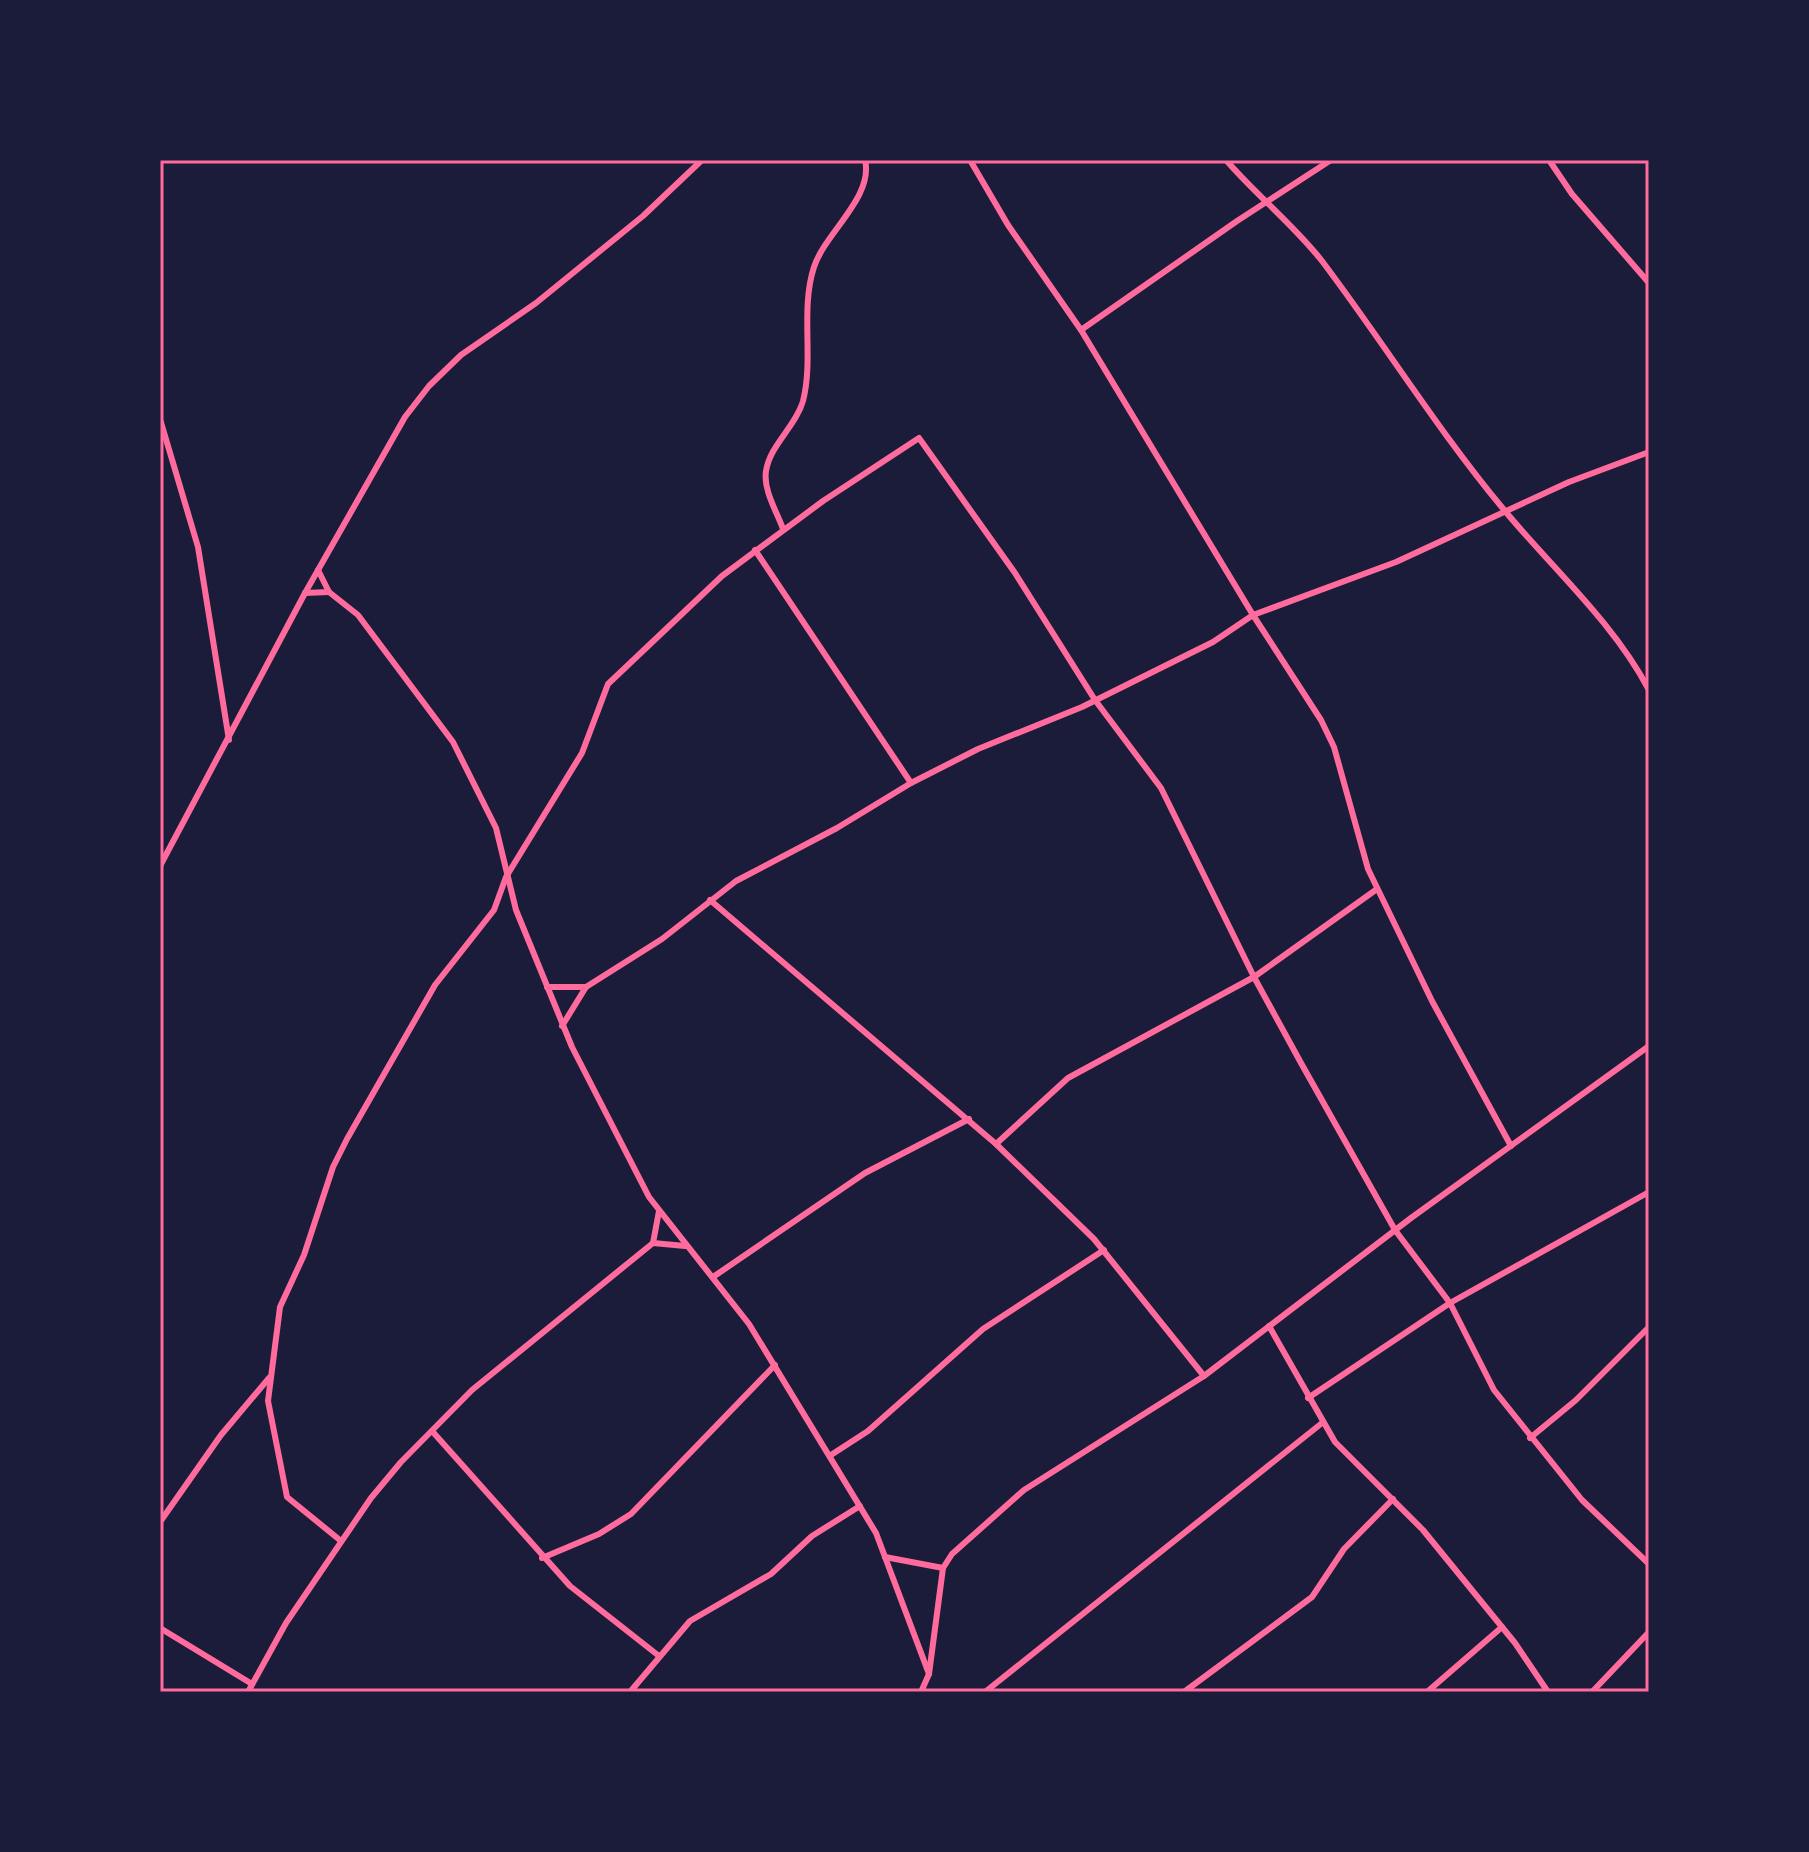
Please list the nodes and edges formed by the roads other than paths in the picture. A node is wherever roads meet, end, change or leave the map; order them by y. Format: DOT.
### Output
graph roads {
  1 [pos="702,160"];
  2 [pos="865,160"];
  3 [pos="970,160"];
  4 [pos="1226,160"];
  5 [pos="1331,160"];
  6 [pos="1549,160"];
  7 [pos="1264,203"];
  8 [pos="1649,283"];
  9 [pos="1081,330"];
  10 [pos="160,419"];
  11 [pos="1649,452"];
  12 [pos="1505,511"];
  13 [pos="783,529"];
  14 [pos="755,550"];
  15 [pos="318,570"];
  16 [pos="329,592"];
  17 [pos="305,593"];
  18 [pos="1253,615"];
  19 [pos="1649,690"];
  20 [pos="1095,700"];
  21 [pos="229,740"];
  22 [pos="911,783"];
  23 [pos="160,866"];
  24 [pos="506,877"];
  25 [pos="1377,889"];
  26 [pos="710,900"];
  27 [pos="1254,977"];
  28 [pos="547,987"];
  29 [pos="586,987"];
  30 [pos="562,1026"];
  31 [pos="1649,1046"];
  32 [pos="969,1119"];
  33 [pos="996,1144"];
  34 [pos="1511,1146"];
  35 [pos="1649,1192"];
  36 [pos="659,1211"];
  37 [pos="1395,1230"];
  38 [pos="653,1243"];
  39 [pos="685,1246"];
  40 [pos="1104,1250"];
  41 [pos="713,1277"];
  42 [pos="1450,1303"];
  43 [pos="1269,1326"];
  44 [pos="1649,1327"];
  45 [pos="775,1365"];
  46 [pos="1204,1376"];
  47 [pos="269,1378"];
  48 [pos="1308,1398"];
  49 [pos="1322,1423"];
  50 [pos="432,1431"];
  51 [pos="1530,1438"];
  52 [pos="831,1455"];
  53 [pos="1393,1499"];
  54 [pos="860,1506"];
  55 [pos="160,1522"];
  56 [pos="341,1541"];
  57 [pos="885,1557"];
  58 [pos="542,1558"];
  59 [pos="1649,1564"];
  60 [pos="943,1568"];
  61 [pos="1502,1627"];
  62 [pos="160,1628"];
  63 [pos="1649,1632"];
  64 [pos="659,1656"];
  65 [pos="929,1674"];
  66 [pos="252,1684"];
  67 [pos="924,1690"];
  68 [pos="248,1692"];
  69 [pos="630,1692"];
  70 [pos="985,1692"];
  71 [pos="1184,1692"];
  72 [pos="1427,1692"];
  73 [pos="1548,1692"];
  74 [pos="1592,1692"];
  1 -- 15 [label="street"];
  2 -- 13 [label="street"];
  3 -- 9 [label="street"];
  4 -- 7 [label="street"];
  5 -- 7 [label="street"];
  6 -- 8 [label="street"];
  7 -- 9 [label="street"];
  7 -- 12 [label="street"];
  9 -- 18 [label="street"];
  10 -- 21 [label="street"];
  11 -- 12 [label="street"];
  12 -- 18 [label="street"];
  12 -- 19 [label="street"];
  13 -- 14 [label="street"];
  13 -- 20 [label="street"];
  14 -- 22 [label="street"];
  14 -- 24 [label="street"];
  15 -- 16 [label="street"];
  15 -- 17 [label="street"];
  16 -- 17 [label="street"];
  16 -- 24 [label="street"];
  17 -- 21 [label="street"];
  18 -- 20 [label="street"];
  18 -- 25 [label="street"];
  20 -- 22 [label="street"];
  20 -- 27 [label="street"];
  21 -- 23 [label="street"];
  22 -- 26 [label="street"];
  24 -- 28 [label="street"];
  24 -- 47 [label="street"];
  25 -- 27 [label="street"];
  25 -- 34 [label="street"];
  26 -- 29 [label="street"];
  26 -- 32 [label="street"];
  27 -- 33 [label="street"];
  27 -- 37 [label="street"];
  28 -- 29 [label="street"];
  28 -- 30 [label="street"];
  29 -- 30 [label="street"];
  30 -- 36 [label="street"];
  31 -- 34 [label="street"];
  32 -- 33 [label="street"];
  32 -- 41 [label="street"];
  33 -- 40 [label="street"];
  34 -- 37 [label="street"];
  35 -- 42 [label="street"];
  36 -- 38 [label="street"];
  36 -- 39 [label="street"];
  37 -- 42 [label="street"];
  37 -- 43 [label="street"];
  38 -- 39 [label="street"];
  38 -- 50 [label="street"];
  39 -- 41 [label="street"];
  40 -- 46 [label="street"];
  40 -- 52 [label="street"];
  41 -- 45 [label="street"];
  42 -- 48 [label="street"];
  42 -- 51 [label="street"];
  43 -- 46 [label="street"];
  43 -- 48 [label="street"];
  44 -- 51 [label="street"];
  45 -- 52 [label="street"];
  45 -- 58 [label="street"];
  46 -- 60 [label="street"];
  47 -- 55 [label="street"];
  47 -- 56 [label="street"];
  48 -- 49 [label="street"];
  49 -- 53 [label="street"];
  49 -- 70 [label="street"];
  50 -- 56 [label="street"];
  50 -- 58 [label="street"];
  51 -- 59 [label="street"];
  52 -- 54 [label="street"];
  53 -- 61 [label="street"];
  53 -- 71 [label="street"];
  54 -- 57 [label="street"];
  54 -- 64 [label="street"];
  56 -- 66 [label="street"];
  57 -- 60 [label="street"];
  57 -- 65 [label="street"];
  58 -- 64 [label="street"];
  60 -- 65 [label="street"];
  61 -- 72 [label="street"];
  61 -- 73 [label="street"];
  62 -- 66 [label="street"];
  63 -- 74 [label="street"];
  64 -- 69 [label="street"];
  65 -- 67 [label="street"];
  66 -- 68 [label="street"];
}
